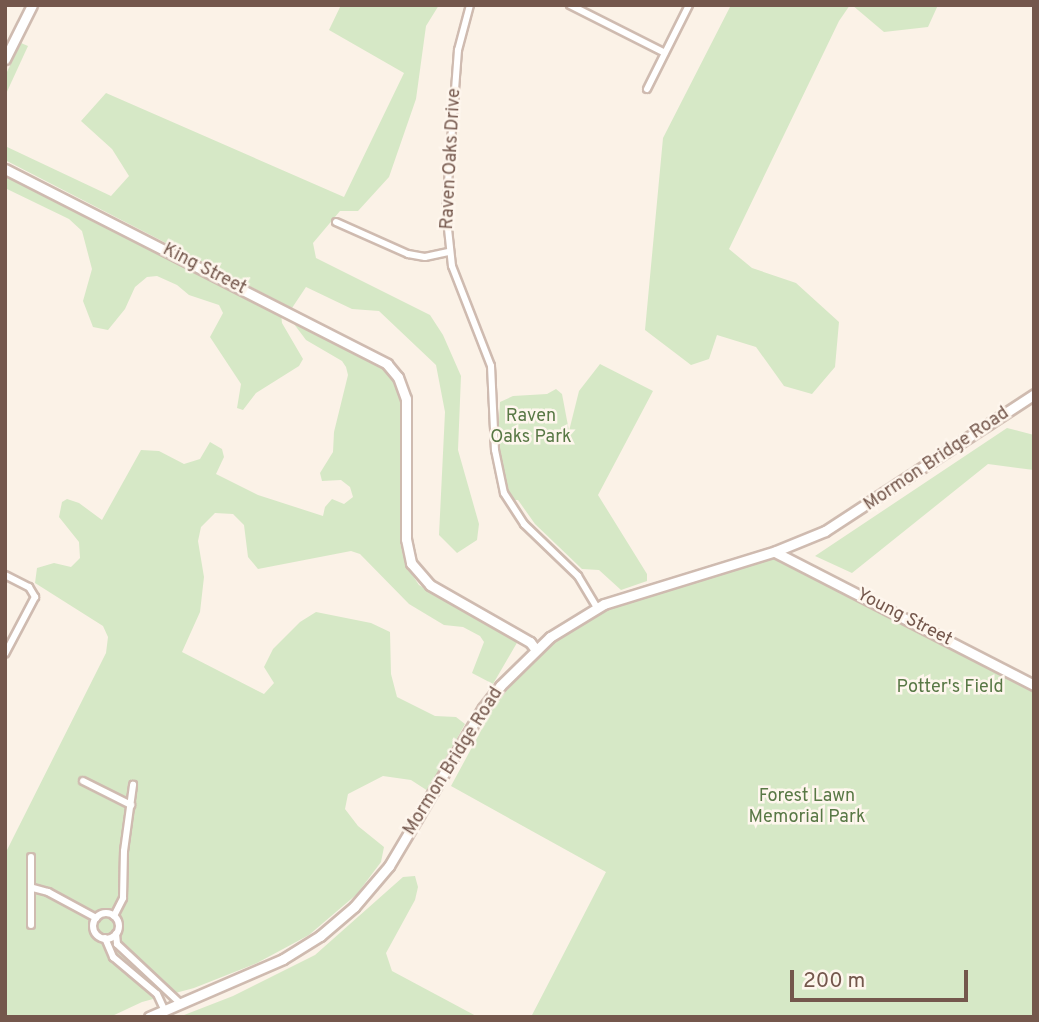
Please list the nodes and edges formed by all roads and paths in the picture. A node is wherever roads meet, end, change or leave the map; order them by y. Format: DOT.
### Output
graph roads {
  1 [pos="32,5"];
  2 [pos="470,5"];
  3 [pos="570,5"];
  4 [pos="689,5"];
  5 [pos="7,51"];
  6 [pos="665,53"];
  7 [pos="647,89"];
  8 [pos="5,169"];
  9 [pos="336,222"];
  10 [pos="449,252"];
  11 [pos="1034,394"];
  12 [pos="775,552"];
  13 [pos="5,575"];
  14 [pos="597,608"];
  15 [pos="536,650"];
  16 [pos="5,654"];
  17 [pos="1034,685"];
  18 [pos="83,781"];
  19 [pos="133,785"];
  20 [pos="131,805"];
  21 [pos="31,857"];
  22 [pos="33,888"];
  23 [pos="114,916"];
  24 [pos="96,918"];
  25 [pos="31,925"];
  26 [pos="116,934"];
  27 [pos="105,938"];
  28 [pos="179,1002"];
  29 [pos="164,1009"];
  30 [pos="149,1017"];
  1 -- 5 [label="main road"];
  2 -- 10 [label="street, Raven Oaks Drive"];
  3 -- 6 [label="street"];
  4 -- 6 [label="street"];
  6 -- 7 [label="street"];
  8 -- 15 [label="main road, King Street"];
  9 -- 10 [label="street"];
  10 -- 14 [label="street, Raven Oaks Drive"];
  11 -- 12 [label="main road, Mormon Bridge Road"];
  12 -- 14 [label="main road, Mormon Bridge Road"];
  12 -- 17 [label="main road, Young Street"];
  13 -- 16 [label="street"];
  14 -- 15 [label="main road, Mormon Bridge Road"];
  15 -- 28 [label="main road, Mormon Bridge Road"];
  18 -- 20 [label="street"];
  19 -- 20 [label="street"];
  20 -- 23 [label="street"];
  21 -- 22 [label="street"];
  22 -- 24 [label="street"];
  22 -- 25 [label="street"];
  23 -- 24 [label="street"];
  23 -- 26 [label="street"];
  24 -- 27 [label="street"];
  26 -- 27 [label="street"];
  26 -- 28 [label="street"];
  27 -- 29 [label="street"];
  28 -- 29 [label="main road, Mormon Bridge Road"];
  29 -- 30 [label="main road, Mormon Bridge Road"];
}
